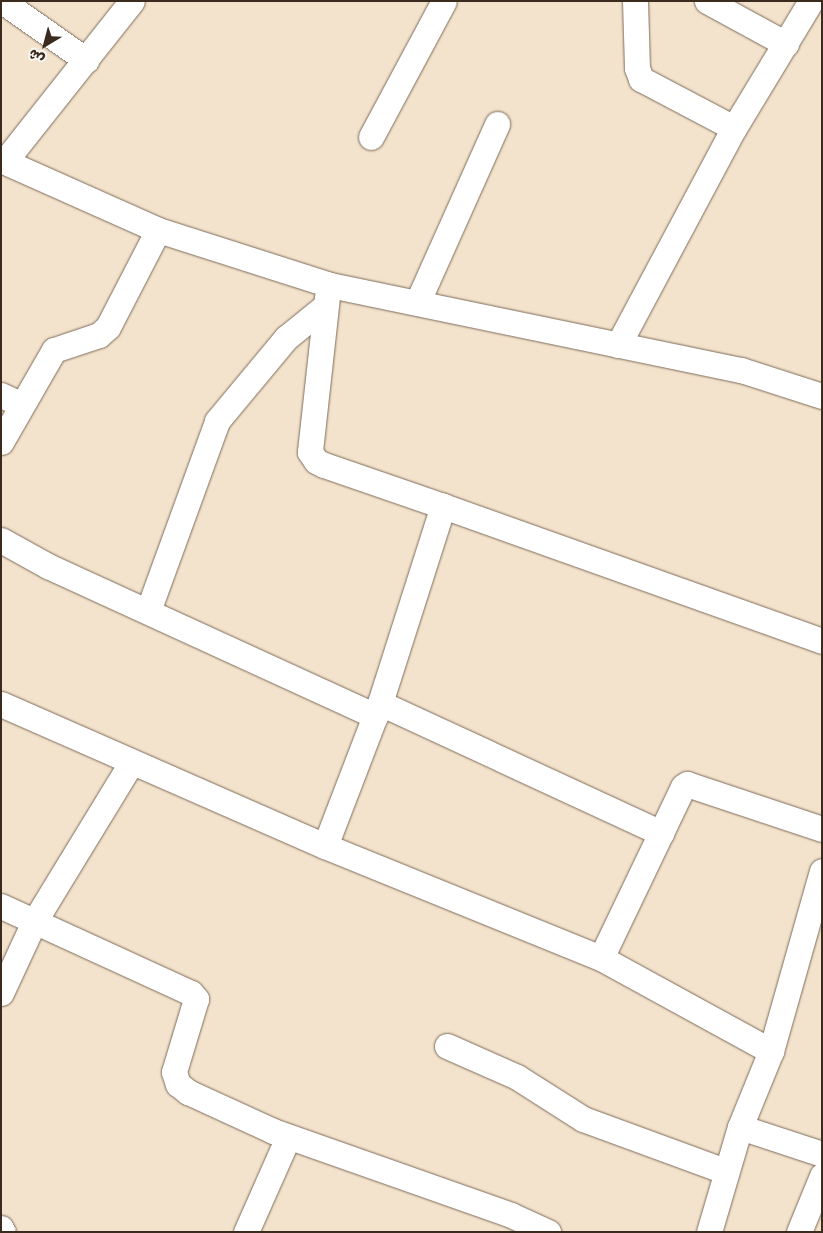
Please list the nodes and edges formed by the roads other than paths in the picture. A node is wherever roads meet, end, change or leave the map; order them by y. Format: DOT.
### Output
graph roads {
  1 [pos="2,1"];
  2 [pos="132,1"];
  3 [pos="444,1"];
  4 [pos="635,1"];
  5 [pos="707,1"];
  6 [pos="811,1"];
  7 [pos="786,44"];
  8 [pos="86,60"];
  9 [pos="497,124"];
  10 [pos="734,128"];
  11 [pos="371,138"];
  12 [pos="3,160"];
  13 [pos="158,230"];
  14 [pos="327,297"];
  15 [pos="418,301"];
  16 [pos="618,345"];
  17 [pos="822,396"];
  18 [pos="12,400"];
  19 [pos="1,442"];
  20 [pos="443,506"];
  21 [pos="1,540"];
  22 [pos="148,611"];
  23 [pos="822,641"];
  24 [pos="1,704"];
  25 [pos="378,709"];
  26 [pos="131,763"];
  27 [pos="822,829"];
  28 [pos="661,833"];
  29 [pos="325,846"];
  30 [pos="822,871"];
  31 [pos="1,906"];
  32 [pos="34,922"];
  33 [pos="813,944"];
  34 [pos="601,958"];
  35 [pos="1,993"];
  36 [pos="447,1046"];
  37 [pos="771,1051"];
  38 [pos="740,1127"];
  39 [pos="288,1137"];
  40 [pos="822,1154"];
  41 [pos="726,1172"];
  42 [pos="822,1176"];
  43 [pos="246,1232"];
  44 [pos="548,1232"];
  45 [pos="709,1232"];
  46 [pos="799,1232"];
  1 -- 8 [label="street"];
  2 -- 8 [label="street"];
  3 -- 11 [label="street"];
  4 -- 10 [label="street"];
  5 -- 7 [label="street"];
  6 -- 7 [label="street"];
  7 -- 10 [label="street"];
  8 -- 12 [label="street"];
  9 -- 15 [label="street"];
  10 -- 16 [label="street"];
  12 -- 13 [label="street"];
  13 -- 14 [label="street"];
  13 -- 18 [label="street"];
  14 -- 15 [label="street"];
  14 -- 20 [label="street"];
  14 -- 22 [label="street"];
  15 -- 16 [label="street"];
  16 -- 17 [label="street"];
  18 -- 19 [label="street"];
  20 -- 23 [label="street"];
  20 -- 25 [label="street"];
  21 -- 22 [label="street"];
  22 -- 25 [label="street"];
  24 -- 26 [label="street"];
  25 -- 28 [label="street"];
  25 -- 29 [label="street"];
  26 -- 29 [label="street"];
  26 -- 32 [label="street"];
  27 -- 28 [label="street"];
  28 -- 34 [label="street"];
  29 -- 34 [label="street"];
  30 -- 33 [label="street"];
  31 -- 32 [label="street"];
  32 -- 35 [label="street"];
  32 -- 39 [label="street"];
  33 -- 37 [label="street"];
  34 -- 37 [label="street"];
  36 -- 41 [label="street"];
  37 -- 38 [label="street"];
  38 -- 40 [label="street"];
  38 -- 41 [label="street"];
  39 -- 43 [label="street"];
  39 -- 44 [label="street"];
  41 -- 45 [label="street"];
  42 -- 46 [label="street"];
}
